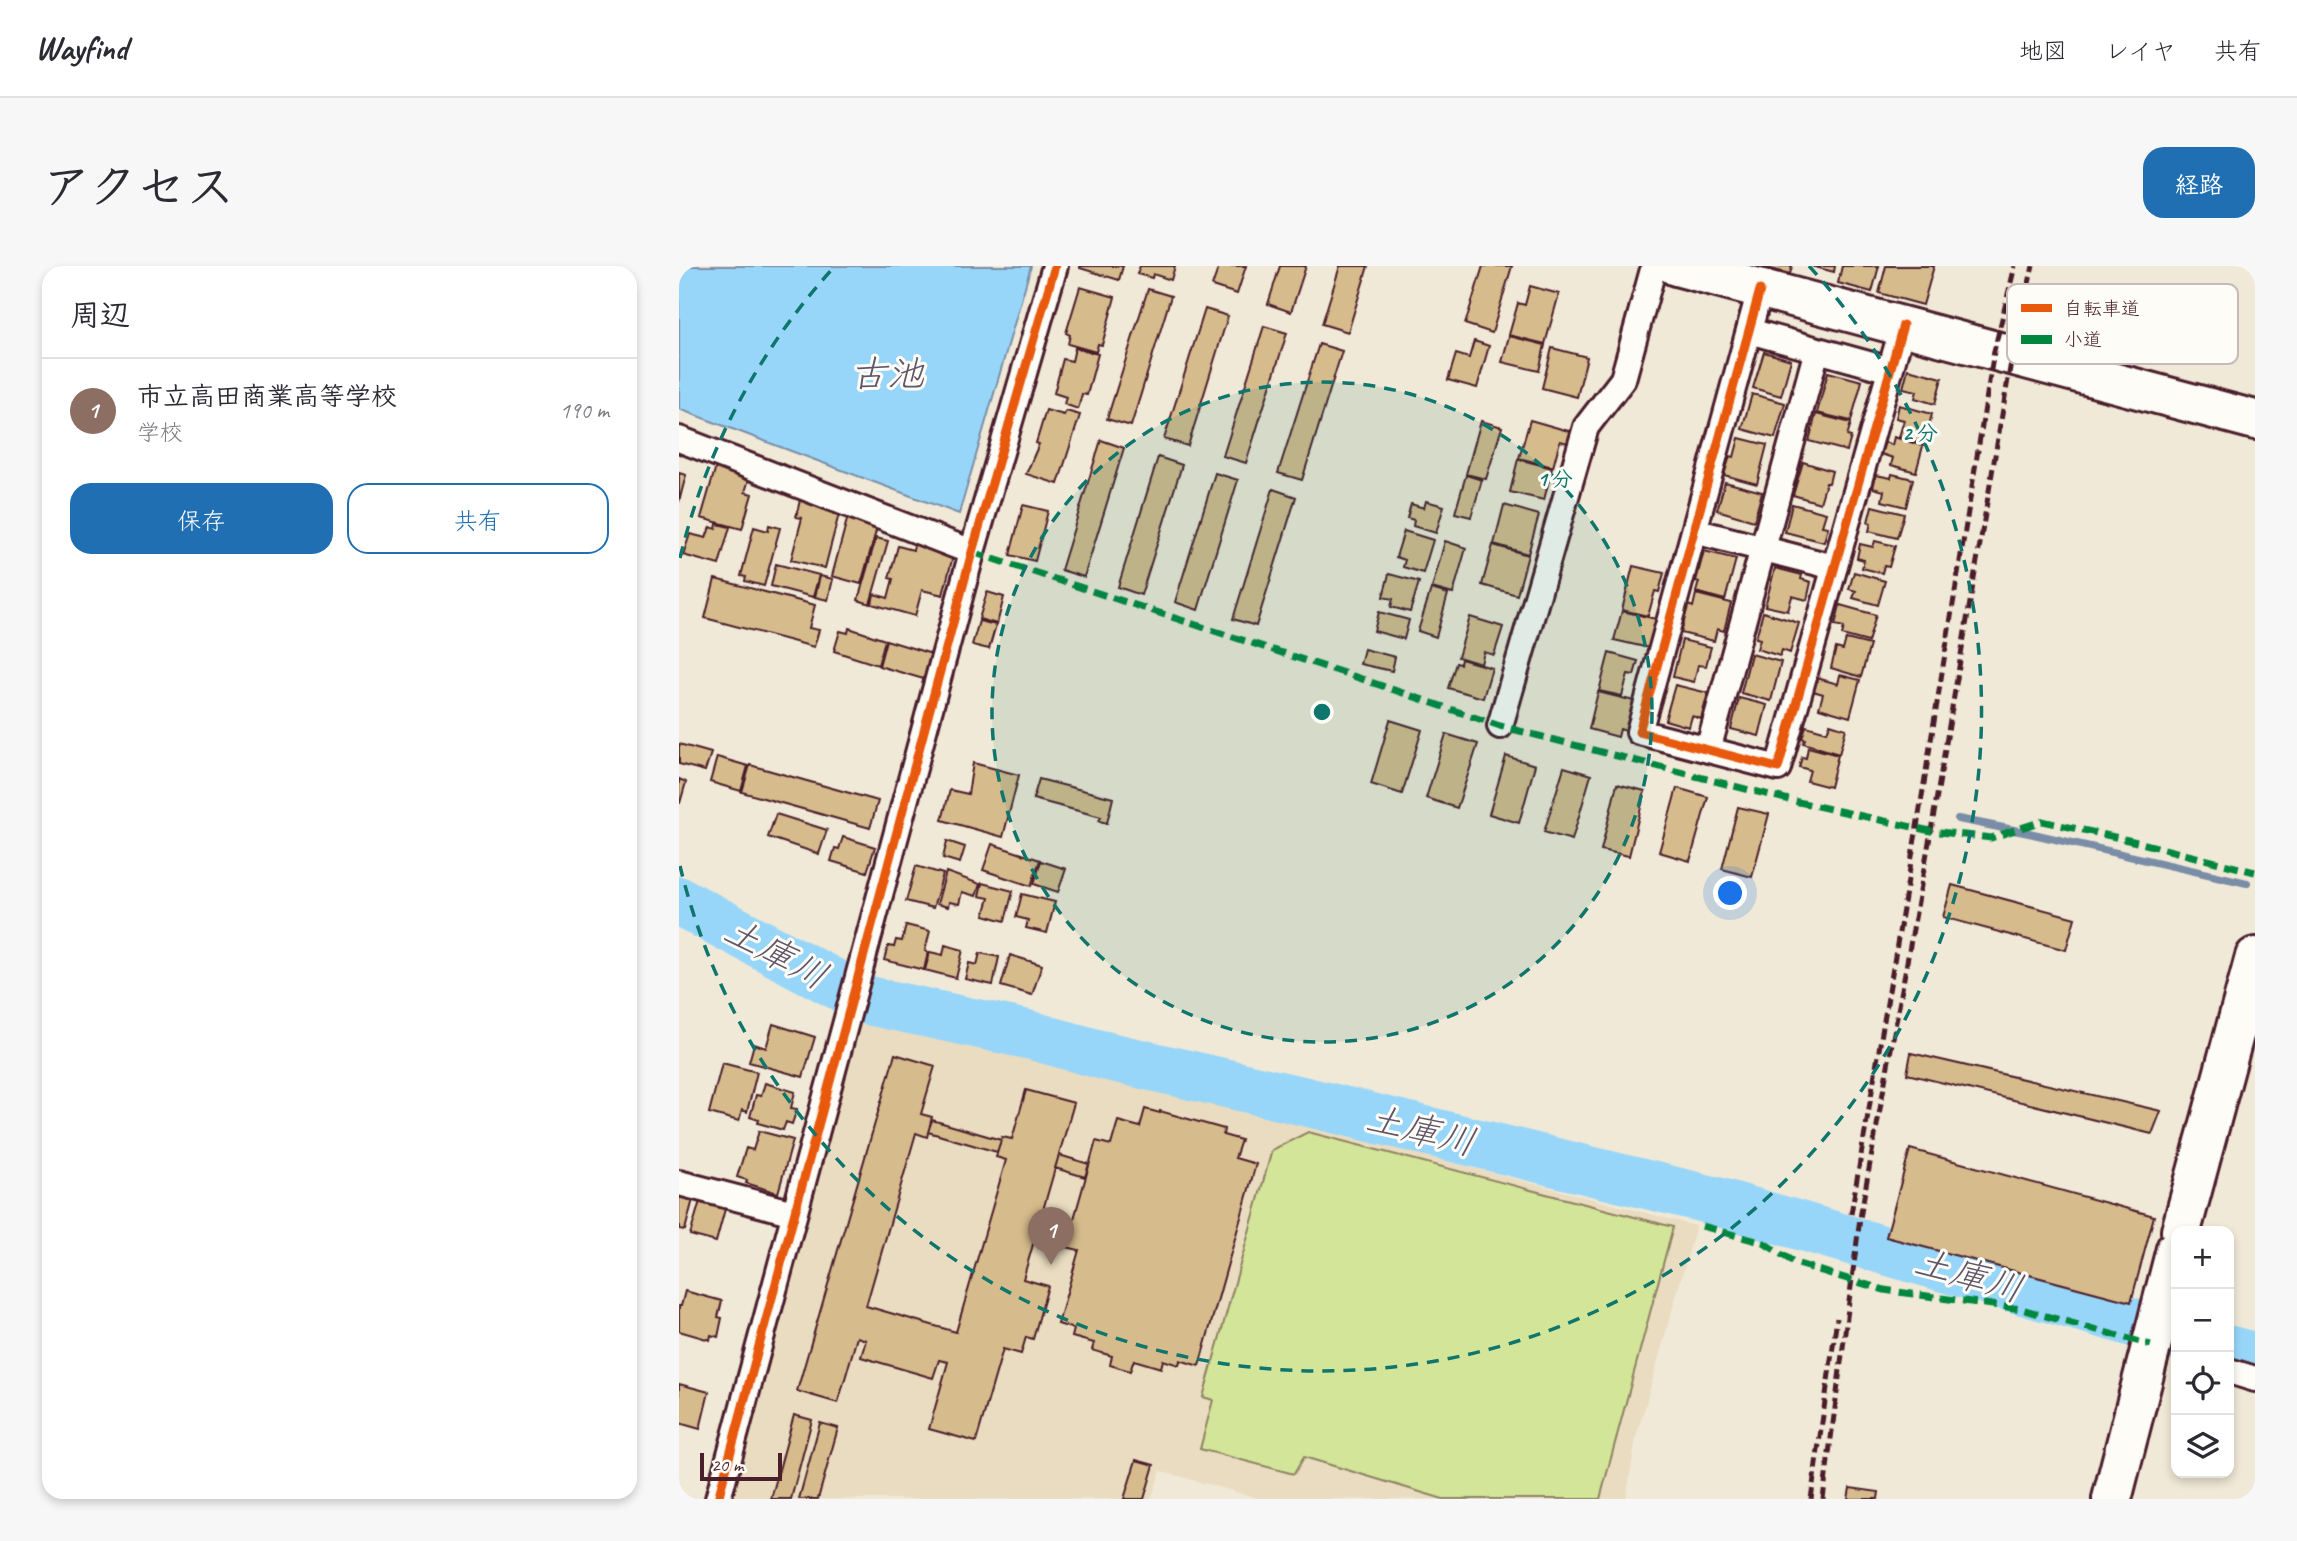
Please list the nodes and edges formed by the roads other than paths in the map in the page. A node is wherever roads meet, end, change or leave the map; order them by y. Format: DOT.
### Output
graph roads {
  1 [pos="1055,266"];
  2 [pos="1654,266"];
  3 [pos="1675,266"];
  4 [pos="1760,290"];
  5 [pos="1903,325"];
  6 [pos="1749,331"];
  7 [pos="1817,350"];
  8 [pos="2007,353"];
  9 [pos="2048,364"];
  10 [pos="1889,370"];
  11 [pos="2255,420"];
  12 [pos="679,439"];
  13 [pos="1694,531"];
  14 [pos="1763,548"];
  15 [pos="972,552"];
  16 [pos="1834,567"];
  17 [pos="1500,726"];
  18 [pos="1708,750"];
  19 [pos="2255,957"];
  20 [pos="679,1182"];
  21 [pos="794,1213"];
  22 [pos="2182,1226"];
  23 [pos="2171,1274"];
  24 [pos="2159,1338"];
  25 [pos="2234,1373"];
  26 [pos="2255,1379"];
  27 [pos="718,1499"];
  28 [pos="2112,1499"];
  1 -- 15 [label="street"];
  2 -- 17 [label="street"];
  3 -- 4 [label="main road"];
  4 -- 5 [label="main road"];
  4 -- 6 [label="street"];
  5 -- 8 [label="main road"];
  5 -- 10 [label="street"];
  6 -- 7 [label="street"];
  6 -- 13 [label="street"];
  7 -- 10 [label="street"];
  7 -- 14 [label="street"];
  9 -- 11 [label="main road"];
  10 -- 16 [label="street"];
  12 -- 15 [label="street"];
  13 -- 14 [label="street"];
  13 -- 18 [label="street"];
  14 -- 16 [label="street"];
  14 -- 18 [label="street"];
  15 -- 21 [label="street"];
  16 -- 18 [label="street"];
  19 -- 22 [label="main road"];
  20 -- 21 [label="street"];
  21 -- 27 [label="street"];
  23 -- 24 [label="main road"];
  24 -- 28 [label="main road"];
  25 -- 26 [label="street"];
}
